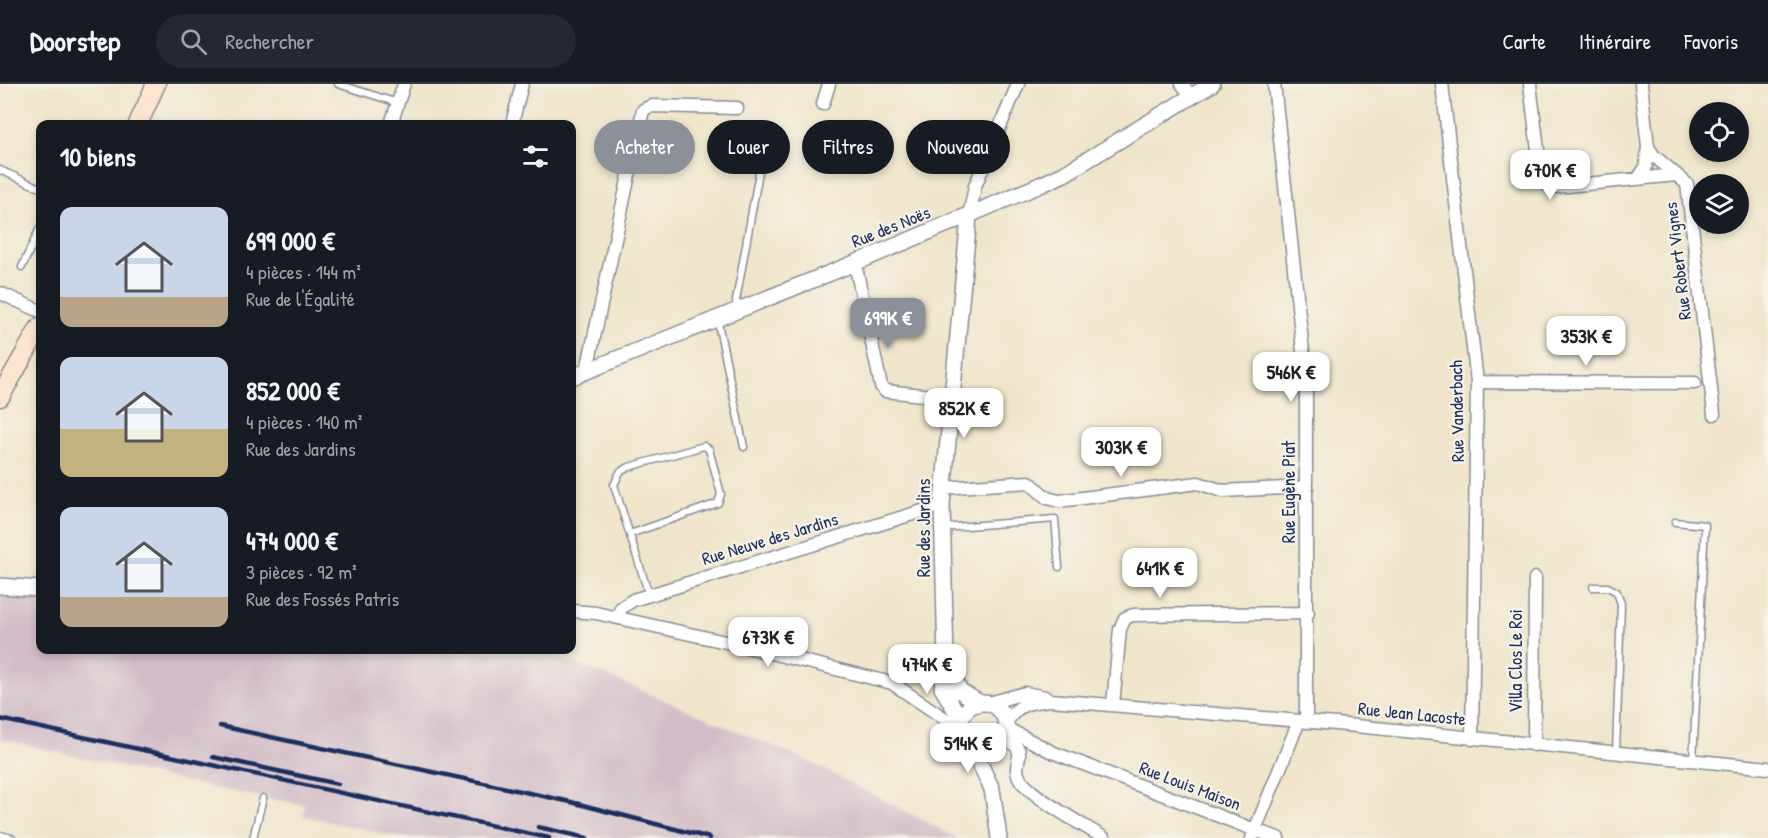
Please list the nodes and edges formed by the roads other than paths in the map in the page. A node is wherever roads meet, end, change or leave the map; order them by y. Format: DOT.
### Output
graph roads {
  1 [pos="156,84"];
  2 [pos="339,84"];
  3 [pos="404,84"];
  4 [pos="522,84"];
  5 [pos="829,84"];
  6 [pos="1018,84"];
  7 [pos="1212,84"];
  8 [pos="1274,84"];
  9 [pos="1442,84"];
  10 [pos="1530,84"];
  11 [pos="1641,84"];
  12 [pos="1187,90"];
  13 [pos="398,103"];
  14 [pos="824,104"];
  15 [pos="737,108"];
  16 [pos="140,120"];
  17 [pos="392,120"];
  18 [pos="513,120"];
  19 [pos="1648,147"];
  20 [pos="0,170"];
  21 [pos="759,174"];
  22 [pos="1676,175"];
  23 [pos="1638,179"];
  24 [pos="36,186"];
  25 [pos="969,217"];
  26 [pos="36,237"];
  27 [pos="855,263"];
  28 [pos="22,267"];
  29 [pos="0,293"];
  30 [pos="36,308"];
  31 [pos="737,310"];
  32 [pos="717,318"];
  33 [pos="36,334"];
  34 [pos="586,370"];
  35 [pos="576,374"];
  36 [pos="1478,382"];
  37 [pos="1695,382"];
  38 [pos="0,397"];
  39 [pos="951,398"];
  40 [pos="1714,414"];
  41 [pos="744,447"];
  42 [pos="1307,487"];
  43 [pos="942,488"];
  44 [pos="942,505"];
  45 [pos="1675,522"];
  46 [pos="942,528"];
  47 [pos="630,534"];
  48 [pos="1059,567"];
  49 [pos="1535,578"];
  50 [pos="0,586"];
  51 [pos="1593,587"];
  52 [pos="36,589"];
  53 [pos="649,595"];
  54 [pos="576,612"];
  55 [pos="1308,613"];
  56 [pos="618,618"];
  57 [pos="946,660"];
  58 [pos="1052,700"];
  59 [pos="984,703"];
  60 [pos="1113,705"];
  61 [pos="1302,722"];
  62 [pos="961,725"];
  63 [pos="1004,733"];
  64 [pos="1472,739"];
  65 [pos="1534,745"];
  66 [pos="971,746"];
  67 [pos="1616,753"];
  68 [pos="1693,760"];
  69 [pos="1768,768"];
  70 [pos="992,789"];
  71 [pos="263,798"];
  72 [pos="1254,834"];
  73 [pos="0,835"];
  74 [pos="12,838"];
  75 [pos="253,838"];
  76 [pos="999,838"];
  77 [pos="1104,838"];
  78 [pos="1278,838"];
  1 -- 16 [label="main road"];
  2 -- 13 [label="lane"];
  3 -- 13 [label="street"];
  4 -- 18 [label="street"];
  5 -- 14 [label="street"];
  6 -- 25 [label="street"];
  7 -- 12 [label="street, Rue des Noës"];
  8 -- 42 [label="street, Rue Eugène Piat"];
  9 -- 36 [label="street, Rue Vanderbach"];
  10 -- 23 [label="street"];
  11 -- 19 [label="street"];
  12 -- 25 [label="street, Rue des Noës"];
  13 -- 17 [label="street"];
  15 -- 34 [label="street"];
  19 -- 22 [label="street, Rue Robert Vignes"];
  19 -- 23 [label="street"];
  20 -- 24 [label="lane"];
  21 -- 31 [label="lane"];
  22 -- 23 [label="street"];
  22 -- 40 [label="street, Rue Robert Vignes"];
  25 -- 27 [label="street, Rue des Noës"];
  25 -- 39 [label="street, Rue des Jardins"];
  26 -- 28 [label="lane"];
  27 -- 31 [label="street, Rue des Noës"];
  27 -- 39 [label="street"];
  29 -- 30 [label="street"];
  31 -- 32 [label="street, Rue des Noës"];
  32 -- 34 [label="street, Rue des Noës"];
  32 -- 41 [label="lane"];
  33 -- 38 [label="main road"];
  34 -- 35 [label="street, Rue des Noës"];
  36 -- 37 [label="street"];
  36 -- 64 [label="street, Rue Vanderbach"];
  39 -- 43 [label="street, Rue des Jardins"];
  42 -- 43 [label="street"];
  42 -- 55 [label="street, Rue Eugène Piat"];
  43 -- 44 [label="street, Rue des Jardins"];
  44 -- 46 [label="street, Rue des Jardins"];
  44 -- 53 [label="street, Rue Neuve des Jardins"];
  45 -- 68 [label="lane"];
  46 -- 48 [label="lane"];
  46 -- 57 [label="street, Rue des Jardins"];
  47 -- 47 [label="lane"];
  47 -- 53 [label="lane"];
  49 -- 65 [label="street, Villa Clos Le Roi"];
  50 -- 52 [label="street"];
  51 -- 67 [label="lane"];
  53 -- 56 [label="street, Rue Neuve des Jardins"];
  54 -- 56 [label="street"];
  55 -- 60 [label="street"];
  55 -- 61 [label="street, Rue Eugène Piat"];
  56 -- 62 [label="street"];
  57 -- 59 [label="street, Rue des Jardins"];
  57 -- 62 [label="street, Rue des Jardins"];
  58 -- 59 [label="street, Rue Jean Lacoste"];
  58 -- 60 [label="street, Rue Jean Lacoste"];
  58 -- 63 [label="street, Rue Jean Lacoste"];
  59 -- 62 [label="street"];
  59 -- 63 [label="street"];
  60 -- 61 [label="street, Rue Jean Lacoste"];
  61 -- 64 [label="street, Rue Jean Lacoste"];
  61 -- 72 [label="street, Rue Louis Maison"];
  62 -- 66 [label="street"];
  63 -- 66 [label="street"];
  63 -- 70 [label="street"];
  63 -- 72 [label="street, Rue Louis Maison"];
  63 -- 77 [label="street"];
  64 -- 65 [label="street, Rue Jean Lacoste"];
  65 -- 67 [label="street, Rue Jean Lacoste"];
  66 -- 70 [label="street"];
  67 -- 68 [label="street, Rue Jean Lacoste"];
  68 -- 69 [label="street, Rue Jean Lacoste"];
  70 -- 76 [label="street"];
  71 -- 75 [label="lane"];
  72 -- 78 [label="street"];
  73 -- 74 [label="lane"];
}
